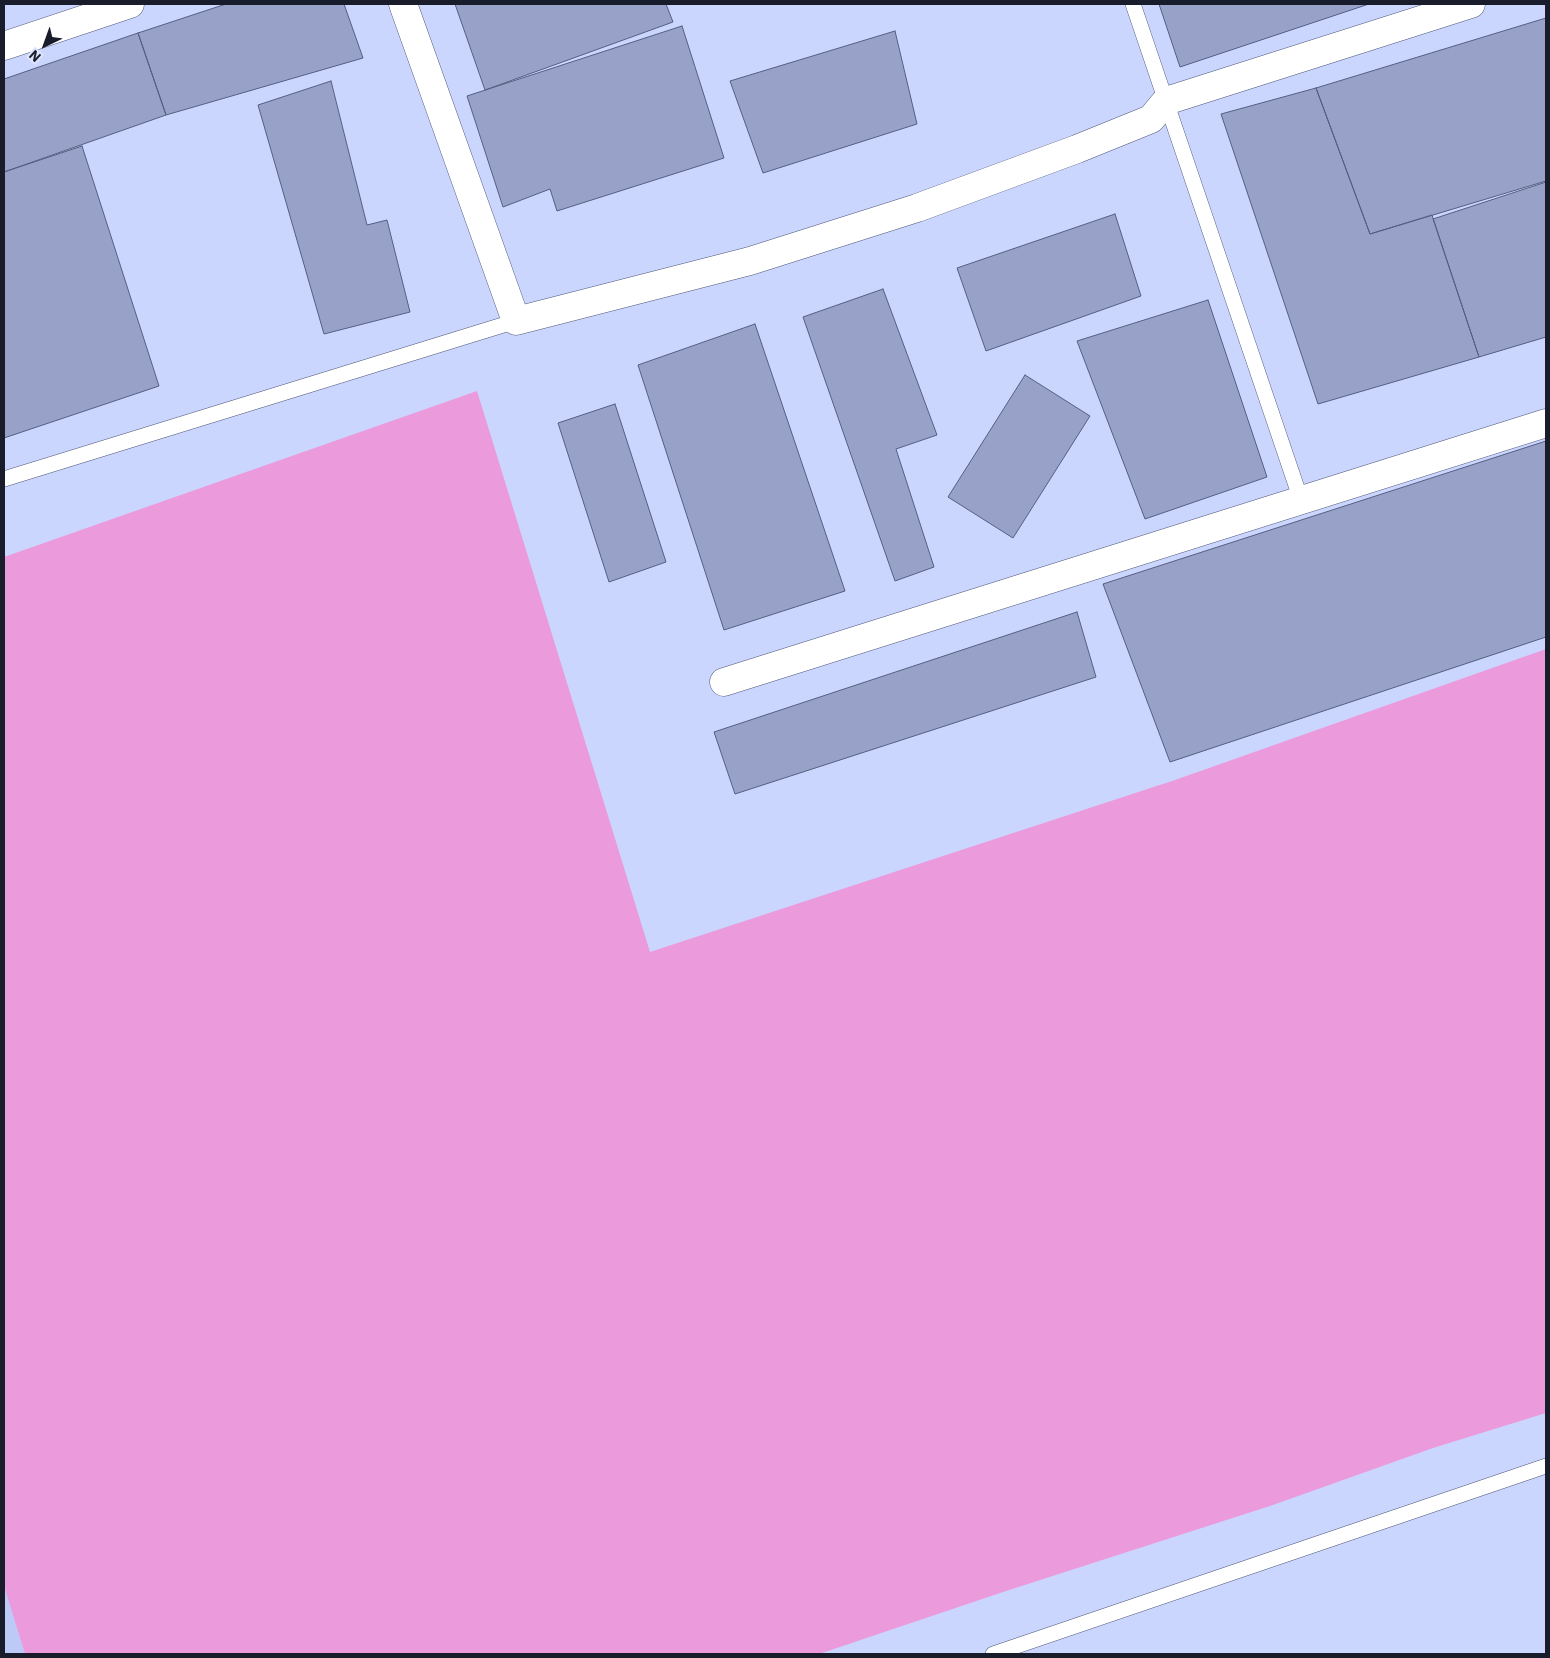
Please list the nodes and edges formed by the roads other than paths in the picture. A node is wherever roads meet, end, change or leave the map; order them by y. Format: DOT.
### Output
graph roads {
  1 [pos="130,4"];
  2 [pos="403,4"];
  3 [pos="1133,4"];
  4 [pos="1471,4"];
  5 [pos="4,46"];
  6 [pos="1166,101"];
  7 [pos="516,321"];
  8 [pos="1546,423"];
  9 [pos="4,479"];
  10 [pos="1302,500"];
  11 [pos="724,682"];
  12 [pos="1546,1466"];
  13 [pos="994,1654"];
  1 -- 5 [label="street"];
  2 -- 7 [label="street"];
  3 -- 6 [label="lane"];
  4 -- 6 [label="street"];
  6 -- 7 [label="street"];
  6 -- 10 [label="lane"];
  7 -- 9 [label="lane"];
  8 -- 10 [label="street"];
  10 -- 11 [label="street"];
  12 -- 13 [label="lane"];
}
